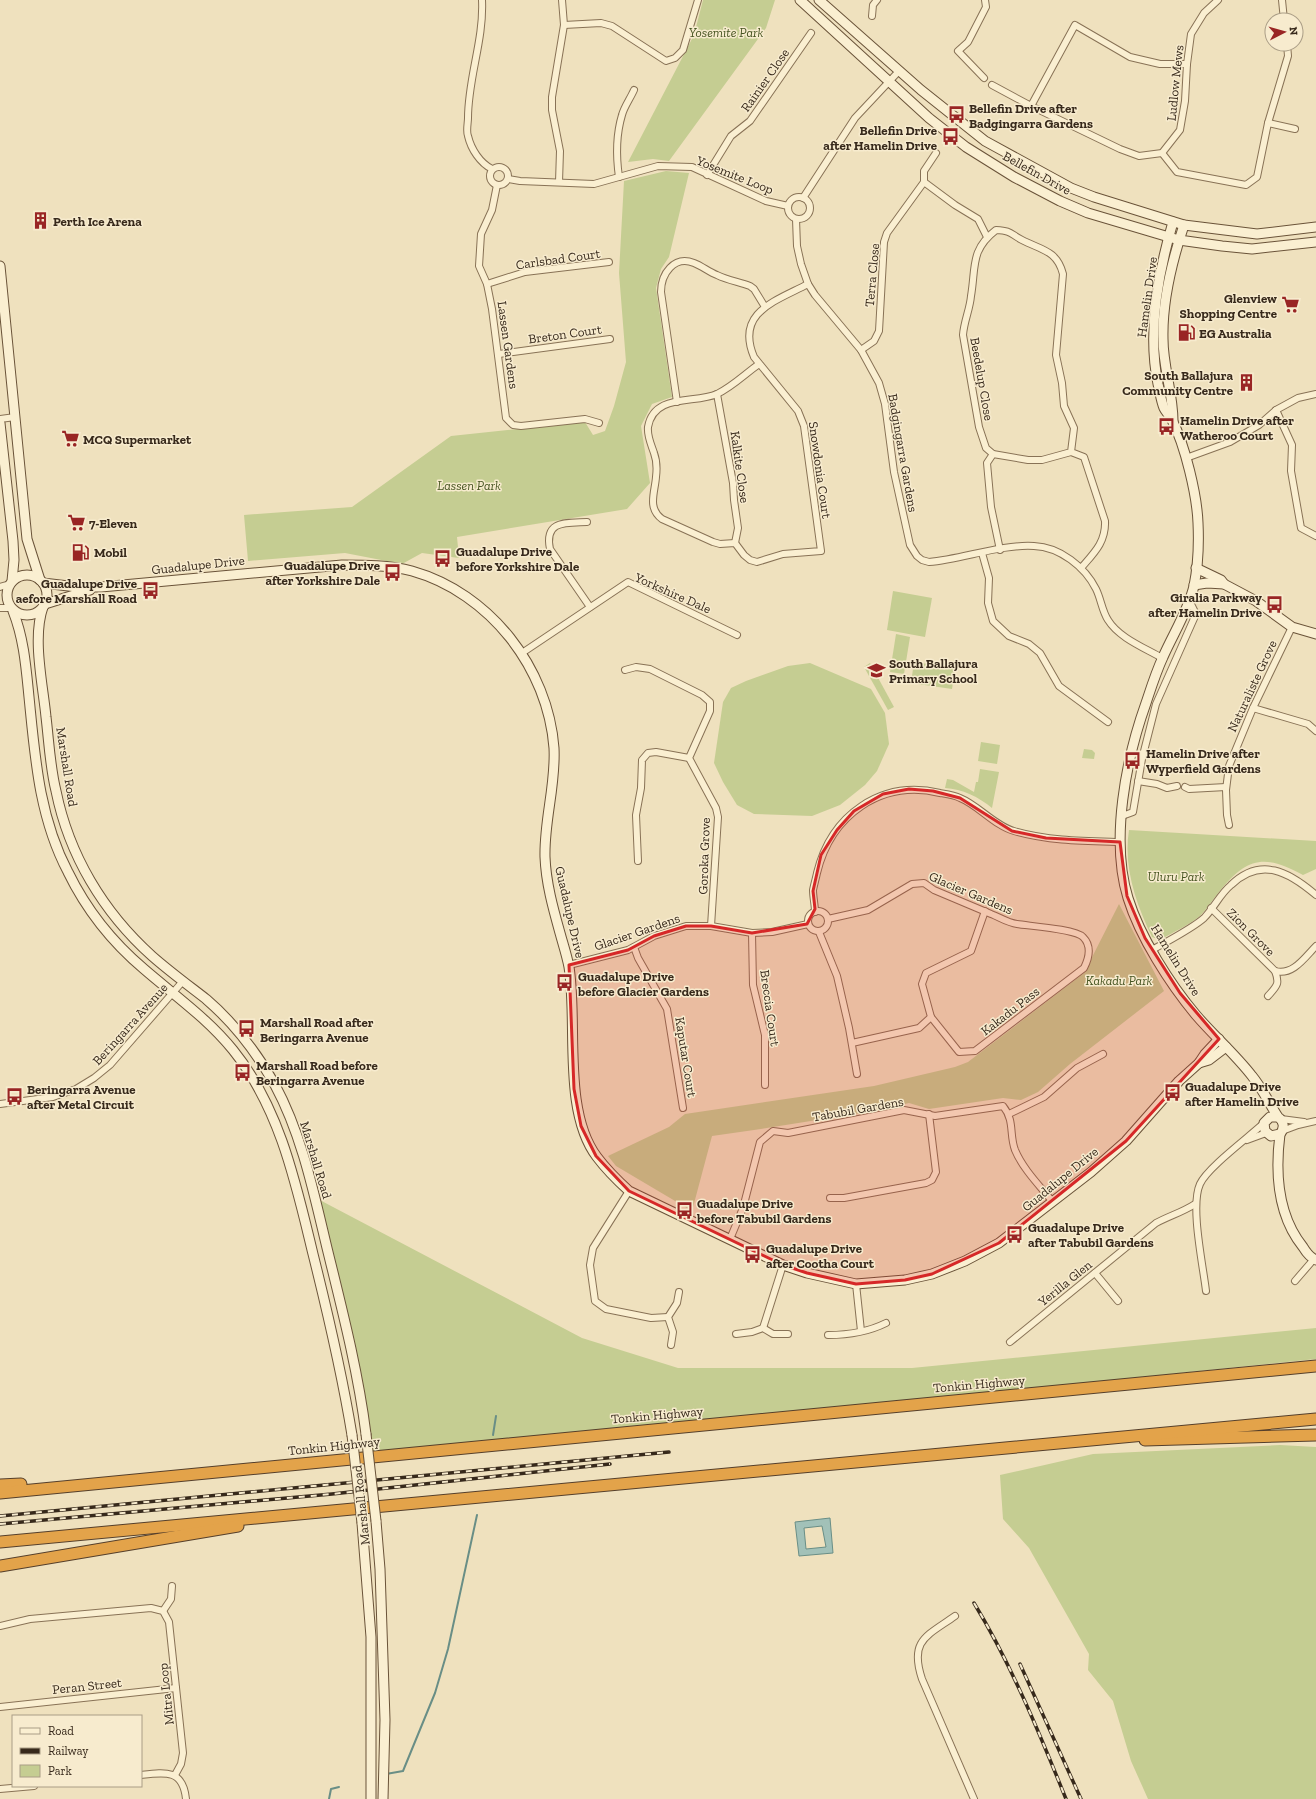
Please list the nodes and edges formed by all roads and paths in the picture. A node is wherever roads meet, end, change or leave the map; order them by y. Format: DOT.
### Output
graph roads {
  1 [pos="482,0"];
  2 [pos="562,0"];
  3 [pos="698,0"];
  4 [pos="800,0"];
  5 [pos="819,0"];
  6 [pos="877,0"];
  7 [pos="986,0"];
  8 [pos="1282,0"];
  9 [pos="1215,1"];
  10 [pos="1283,12"];
  11 [pos="872,16"];
  12 [pos="564,25"];
  13 [pos="811,34"];
  14 [pos="1287,52"];
  15 [pos="1187,64"];
  16 [pos="899,70"];
  17 [pos="984,78"];
  18 [pos="890,82"];
  19 [pos="992,85"];
  20 [pos="634,90"];
  21 [pos="1030,106"];
  22 [pos="1268,123"];
  23 [pos="1295,129"];
  24 [pos="936,153"];
  25 [pos="1162,153"];
  26 [pos="492,169"];
  27 [pos="707,175"];
  28 [pos="619,177"];
  29 [pos="508,179"];
  30 [pos="559,182"];
  31 [pos="924,182"];
  32 [pos="497,185"];
  33 [pos="803,198"];
  34 [pos="788,206"];
  35 [pos="796,219"];
  36 [pos="1173,222"];
  37 [pos="1184,225"];
  38 [pos="1316,227"];
  39 [pos="987,237"];
  40 [pos="1169,237"];
  41 [pos="1179,240"];
  42 [pos="1316,242"];
  43 [pos="609,262"];
  44 [pos="0,266"];
  45 [pos="487,284"];
  46 [pos="808,284"];
  47 [pos="765,307"];
  48 [pos="610,339"];
  49 [pos="861,350"];
  50 [pos="499,354"];
  51 [pos="759,364"];
  52 [pos="717,394"];
  53 [pos="1316,394"];
  54 [pos="677,402"];
  55 [pos="1276,410"];
  56 [pos="15,418"];
  57 [pos="0,419"];
  58 [pos="1173,421"];
  59 [pos="0,423"];
  60 [pos="599,423"];
  61 [pos="1070,452"];
  62 [pos="993,454"];
  63 [pos="1186,458"];
  64 [pos="587,522"];
  65 [pos="1316,536"];
  66 [pos="735,543"];
  67 [pos="1000,550"];
  68 [pos="982,553"];
  69 [pos="1081,568"];
  70 [pos="1196,568"];
  71 [pos="41,581"];
  72 [pos="11,582"];
  73 [pos="1224,584"];
  74 [pos="1194,585"];
  75 [pos="0,587"];
  76 [pos="101,587"];
  77 [pos="1189,600"];
  78 [pos="44,606"];
  79 [pos="590,607"];
  80 [pos="0,608"];
  81 [pos="12,610"];
  82 [pos="1292,626"];
  83 [pos="1316,634"];
  84 [pos="737,635"];
  85 [pos="522,653"];
  86 [pos="1162,658"];
  87 [pos="625,670"];
  88 [pos="1253,708"];
  89 [pos="1108,722"];
  90 [pos="1316,731"];
  91 [pos="689,758"];
  92 [pos="1138,781"];
  93 [pos="1177,786"];
  94 [pos="1185,787"];
  95 [pos="1226,787"];
  96 [pos="1122,816"];
  97 [pos="1229,825"];
  98 [pos="1120,842"];
  99 [pos="638,861"];
  100 [pos="1316,895"];
  101 [pos="1211,908"];
  102 [pos="815,912"];
  103 [pos="985,912"];
  104 [pos="828,919"];
  105 [pos="808,924"];
  106 [pos="711,926"];
  107 [pos="820,932"];
  108 [pos="752,934"];
  109 [pos="1086,942"];
  110 [pos="1316,946"];
  111 [pos="634,947"];
  112 [pos="1152,950"];
  113 [pos="569,965"];
  114 [pos="1275,971"];
  115 [pos="183,981"];
  116 [pos="173,993"];
  117 [pos="1268,996"];
  118 [pos="931,1017"];
  119 [pos="1219,1039"];
  120 [pos="852,1043"];
  121 [pos="1226,1047"];
  122 [pos="1103,1054"];
  123 [pos="1199,1063"];
  124 [pos="857,1074"];
  125 [pos="765,1085"];
  126 [pos="1263,1094"];
  127 [pos="0,1104"];
  128 [pos="683,1108"];
  129 [pos="929,1114"];
  130 [pos="1010,1114"];
  131 [pos="1279,1118"];
  132 [pos="1266,1121"];
  133 [pos="1314,1122"];
  134 [pos="1281,1133"];
  135 [pos="1269,1135"];
  136 [pos="1244,1141"];
  137 [pos="1278,1160"];
  138 [pos="629,1191"];
  139 [pos="830,1198"];
  140 [pos="1052,1201"];
  141 [pos="1195,1204"];
  142 [pos="730,1239"];
  143 [pos="1315,1260"];
  144 [pos="783,1265"];
  145 [pos="1095,1273"];
  146 [pos="1295,1281"];
  147 [pos="856,1284"];
  148 [pos="1206,1290"];
  149 [pos="679,1292"];
  150 [pos="1118,1302"];
  151 [pos="668,1317"];
  152 [pos="886,1323"];
  153 [pos="763,1328"];
  154 [pos="861,1331"];
  155 [pos="736,1334"];
  156 [pos="788,1334"];
  157 [pos="828,1336"];
  158 [pos="1010,1342"];
  159 [pos="671,1345"];
  160 [pos="1316,1365"];
  161 [pos="1316,1419"];
  162 [pos="1316,1435"];
  163 [pos="1082,1440"];
  164 [pos="322,1461"];
  165 [pos="0,1485"];
  166 [pos="0,1493"];
  167 [pos="327,1511"];
  168 [pos="0,1542"];
  169 [pos="0,1566"];
  170 [pos="172,1586"];
  171 [pos="163,1611"];
  172 [pos="955,1616"];
  173 [pos="0,1626"];
  174 [pos="176,1688"];
  175 [pos="0,1706"];
  176 [pos="142,1775"];
  177 [pos="175,1776"];
  178 [pos="26,1787"];
  179 [pos="0,1790"];
  180 [pos="186,1799"];
  181 [pos="371,1799"];
  182 [pos="383,1799"];
  183 [pos="974,1799"];
  1 -- 26 [label="street"];
  2 -- 12 [label="street"];
  3 -- 12 [label="street"];
  4 -- 18 [label="main road, Bellefin Drive"];
  5 -- 16 [label="main road, Bellefin Drive"];
  6 -- 11 [label="street"];
  7 -- 17 [label="street"];
  8 -- 10 [label="street"];
  9 -- 15 [label="street, Ludlow Mews"];
  12 -- 30 [label="street"];
  13 -- 27 [label="street, Rainier Close"];
  14 -- 22 [label="street"];
  15 -- 21 [label="street"];
  15 -- 25 [label="street, Ludlow Mews"];
  16 -- 18 [label="street"];
  16 -- 36 [label="main road, Bellefin Drive"];
  18 -- 33 [label="street"];
  18 -- 40 [label="main road, Bellefin Drive"];
  19 -- 21 [label="street"];
  20 -- 28 [label="street"];
  21 -- 25 [label="street"];
  22 -- 23 [label="street"];
  22 -- 25 [label="street"];
  24 -- 31 [label="street, Terra Close"];
  26 -- 29 [label="street"];
  26 -- 32 [label="street"];
  27 -- 28 [label="street, Yosemite Loop"];
  27 -- 34 [label="street, Yosemite Loop"];
  28 -- 30 [label="street, Yosemite Loop"];
  29 -- 30 [label="street, Yosemite Loop"];
  29 -- 32 [label="street"];
  31 -- 39 [label="street"];
  31 -- 49 [label="street, Terra Close"];
  32 -- 45 [label="street, Lassen Gardens"];
  33 -- 34 [label="street"];
  33 -- 35 [label="street"];
  34 -- 35 [label="street"];
  35 -- 46 [label="street, Badgingarra Gardens"];
  36 -- 37 [label="main road, Bellefin Drive"];
  36 -- 40 [label="main road, Hamelin Drive"];
  37 -- 38 [label="main road, Bellefin Drive"];
  37 -- 41 [label="main road, Hamelin Drive"];
  39 -- 61 [label="street"];
  39 -- 62 [label="street, Beedelup Close"];
  40 -- 41 [label="main road, Bellefin Drive"];
  40 -- 58 [label="main road, Hamelin Drive"];
  41 -- 42 [label="main road, Bellefin Drive"];
  41 -- 58 [label="main road, Hamelin Drive"];
  43 -- 45 [label="street, Carlsbad Court"];
  44 -- 56 [label="main road"];
  45 -- 50 [label="street, Lassen Gardens"];
  46 -- 47 [label="street, Snowdonia Court"];
  46 -- 49 [label="street, Badgingarra Gardens"];
  47 -- 51 [label="street, Snowdonia Court"];
  47 -- 54 [label="street"];
  48 -- 50 [label="street, Breton Court"];
  49 -- 68 [label="street, Badgingarra Gardens"];
  50 -- 60 [label="street, Lassen Gardens"];
  51 -- 52 [label="street"];
  51 -- 66 [label="street, Snowdonia Court"];
  52 -- 54 [label="street"];
  52 -- 66 [label="street, Kalkite Close"];
  53 -- 55 [label="street"];
  54 -- 66 [label="street"];
  55 -- 63 [label="street"];
  55 -- 65 [label="street"];
  56 -- 57 [label="street"];
  56 -- 71 [label="main road"];
  58 -- 63 [label="main road, Hamelin Drive"];
  59 -- 72 [label="main road"];
  61 -- 62 [label="street"];
  61 -- 69 [label="street"];
  62 -- 67 [label="street"];
  63 -- 70 [label="main road, Hamelin Drive"];
  64 -- 79 [label="street"];
  67 -- 68 [label="street, Badgingarra Gardens"];
  67 -- 69 [label="street, Badgingarra Gardens"];
  68 -- 89 [label="street"];
  69 -- 86 [label="street, Badgingarra Gardens"];
  70 -- 73 [label="main road"];
  70 -- 74 [label="main road, Hamelin Drive"];
  71 -- 72 [label="main road"];
  71 -- 76 [label="main road, Guadalupe Drive"];
  71 -- 78 [label="main road"];
  72 -- 75 [label="street"];
  72 -- 81 [label="main road"];
  73 -- 74 [label="main road"];
  73 -- 82 [label="main road"];
  74 -- 77 [label="main road, Hamelin Drive"];
  76 -- 78 [label="main road, Guadalupe Drive"];
  76 -- 85 [label="main road, Guadalupe Drive"];
  77 -- 86 [label="main road, Hamelin Drive"];
  77 -- 92 [label="street"];
  78 -- 81 [label="main road"];
  78 -- 115 [label="main road, Marshall Road"];
  79 -- 84 [label="street, Yorkshire Dale"];
  79 -- 85 [label="street, Yorkshire Dale"];
  80 -- 81 [label="street"];
  81 -- 116 [label="main road, Marshall Road"];
  82 -- 83 [label="main road"];
  82 -- 88 [label="street, Naturaliste Grove"];
  85 -- 113 [label="main road, Guadalupe Drive"];
  86 -- 96 [label="main road, Hamelin Drive"];
  87 -- 91 [label="street"];
  88 -- 90 [label="street"];
  88 -- 95 [label="street, Naturaliste Grove"];
  91 -- 99 [label="street"];
  91 -- 106 [label="street, Goroka Grove"];
  92 -- 93 [label="street"];
  92 -- 96 [label="street"];
  94 -- 95 [label="street"];
  95 -- 97 [label="street, Naturaliste Grove"];
  96 -- 98 [label="main road, Hamelin Drive"];
  98 -- 102 [label="street"];
  98 -- 112 [label="main road, Hamelin Drive"];
  100 -- 101 [label="street"];
  101 -- 112 [label="street"];
  101 -- 114 [label="street, Zion Grove"];
  102 -- 104 [label="street"];
  102 -- 105 [label="street"];
  103 -- 104 [label="street, Glacier Gardens"];
  103 -- 109 [label="street, Glacier Gardens"];
  103 -- 118 [label="street"];
  104 -- 107 [label="street"];
  105 -- 107 [label="street"];
  105 -- 108 [label="street, Glacier Gardens"];
  106 -- 108 [label="street, Glacier Gardens"];
  106 -- 111 [label="street, Glacier Gardens"];
  107 -- 120 [label="street"];
  108 -- 125 [label="street, Breccia Court"];
  109 -- 118 [label="street, Kakadu Pass"];
  110 -- 114 [label="street, Zion Grove"];
  111 -- 113 [label="street, Glacier Gardens"];
  111 -- 128 [label="street, Kaputar Court"];
  112 -- 119 [label="main road, Hamelin Drive"];
  113 -- 138 [label="main road, Guadalupe Drive"];
  114 -- 117 [label="street, Zion Grove"];
  115 -- 116 [label="street, Beringarra Avenue"];
  115 -- 182 [label="main road, Marshall Road, bridge"];
  116 -- 127 [label="street, Beringarra Avenue"];
  116 -- 181 [label="main road, Marshall Road, bridge"];
  118 -- 120 [label="street"];
  119 -- 121 [label="main road, Hamelin Drive"];
  119 -- 123 [label="main road, Guadalupe Drive"];
  120 -- 124 [label="street"];
  121 -- 123 [label="main road, Guadalupe Drive"];
  121 -- 126 [label="main road, Hamelin Drive"];
  122 -- 130 [label="street"];
  123 -- 140 [label="main road, Guadalupe Drive"];
  126 -- 131 [label="main road, Hamelin Drive"];
  126 -- 132 [label="main road, Hamelin Drive"];
  129 -- 130 [label="street, Tabubil Gardens"];
  129 -- 139 [label="street"];
  129 -- 142 [label="street, Tabubil Gardens"];
  130 -- 140 [label="street"];
  131 -- 132 [label="main road"];
  131 -- 133 [label="street"];
  131 -- 134 [label="main road"];
  132 -- 135 [label="main road"];
  132 -- 136 [label="street"];
  133 -- 134 [label="street"];
  134 -- 135 [label="main road"];
  134 -- 137 [label="main road"];
  135 -- 136 [label="street"];
  135 -- 137 [label="main road"];
  136 -- 141 [label="street"];
  137 -- 143 [label="main road"];
  138 -- 142 [label="main road, Guadalupe Drive"];
  138 -- 151 [label="street"];
  140 -- 147 [label="main road, Guadalupe Drive"];
  141 -- 145 [label="street, Yerilla Glen"];
  141 -- 148 [label="street"];
  142 -- 144 [label="main road, Guadalupe Drive"];
  143 -- 146 [label="street"];
  144 -- 147 [label="main road, Guadalupe Drive"];
  144 -- 153 [label="street"];
  145 -- 150 [label="street"];
  145 -- 158 [label="street, Yerilla Glen"];
  147 -- 154 [label="street"];
  149 -- 151 [label="street"];
  151 -- 159 [label="street"];
  152 -- 154 [label="street"];
  153 -- 155 [label="street"];
  153 -- 156 [label="street"];
  154 -- 157 [label="street"];
  160 -- 164 [label="highway, Tonkin Highway"];
  161 -- 163 [label="highway"];
  162 -- 163 [label="highway"];
  163 -- 167 [label="highway"];
  164 -- 165 [label="highway"];
  164 -- 166 [label="highway, Tonkin Highway"];
  167 -- 168 [label="highway"];
  167 -- 169 [label="highway"];
  170 -- 171 [label="street"];
  171 -- 173 [label="street"];
  171 -- 174 [label="street, Mitra Loop"];
  172 -- 183 [label="street"];
  174 -- 175 [label="street, Peran Street"];
  174 -- 177 [label="street, Mitra Loop"];
  176 -- 177 [label="street"];
  177 -- 180 [label="street"];
  178 -- 179 [label="street"];
}
